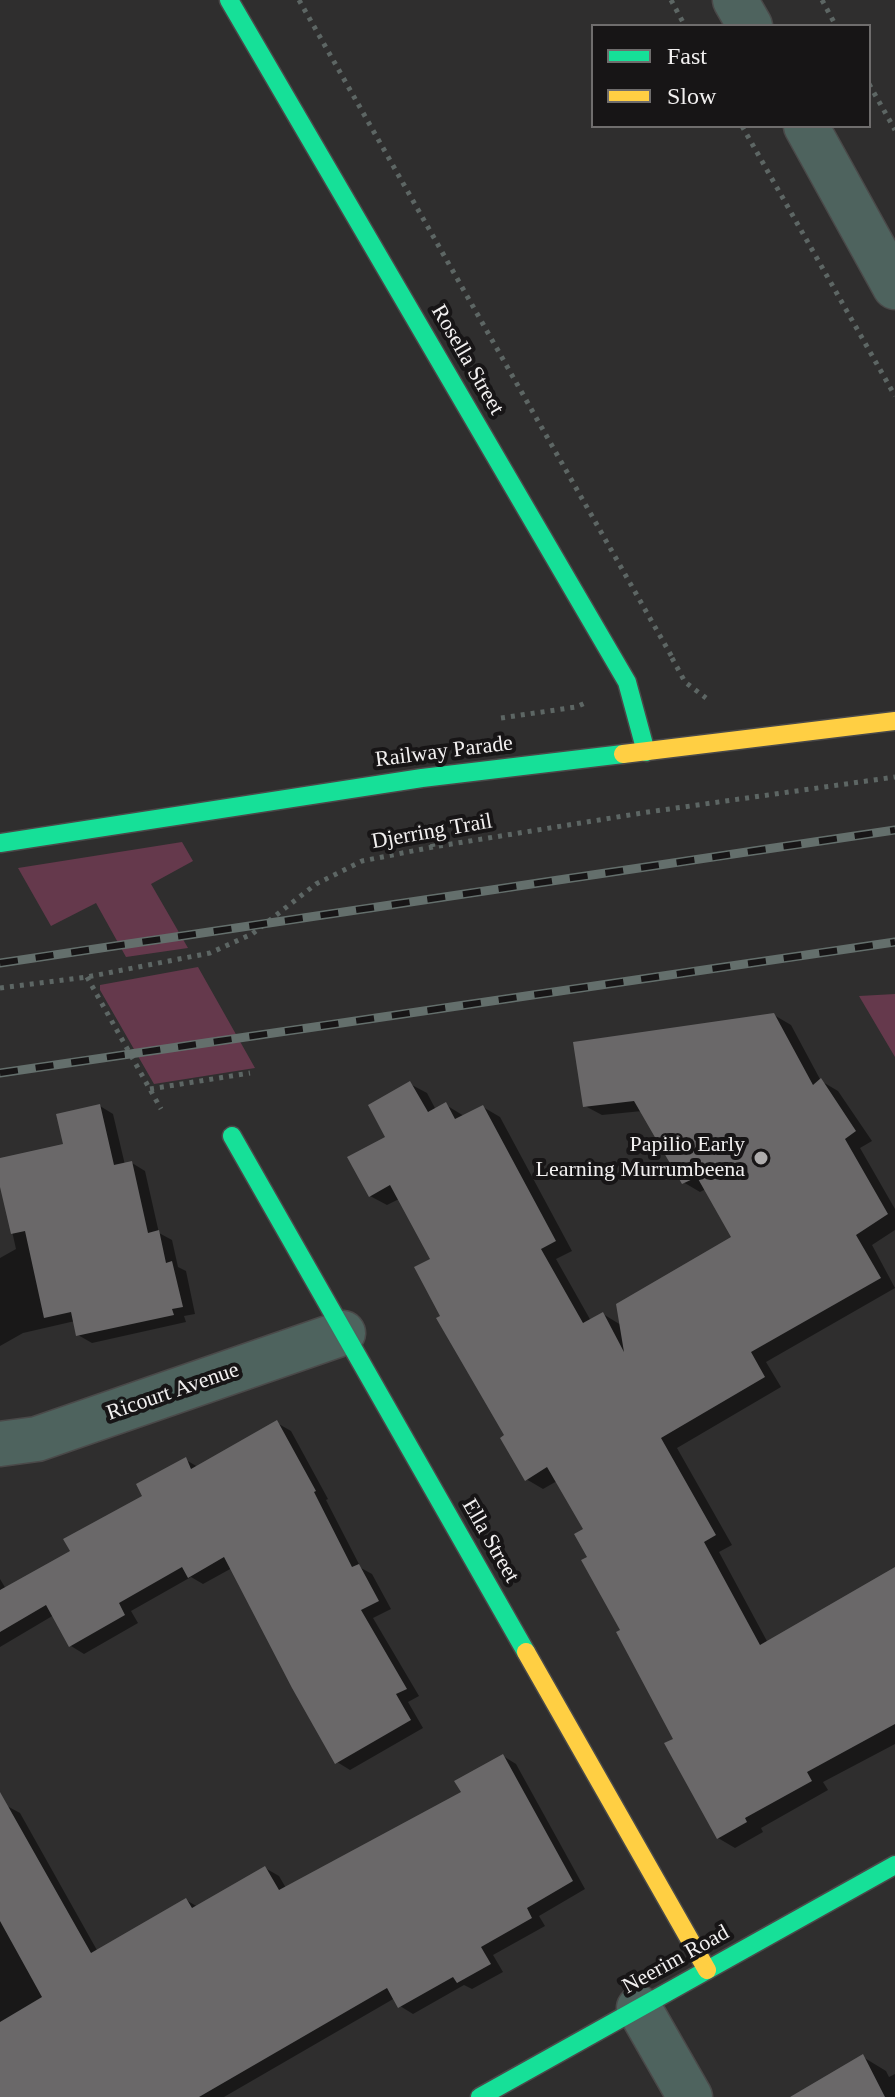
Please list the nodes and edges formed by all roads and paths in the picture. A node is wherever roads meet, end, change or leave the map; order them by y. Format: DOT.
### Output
graph roads {
  1 [pos="229,0"];
  2 [pos="299,0"];
  3 [pos="671,0"];
  4 [pos="735,0"];
  5 [pos="822,0"];
  6 [pos="684,24"];
  7 [pos="749,24"];
  8 [pos="835,24"];
  9 [pos="871,88"];
  10 [pos="743,128"];
  11 [pos="807,128"];
  12 [pos="895,130"];
  13 [pos="895,287"];
  14 [pos="895,396"];
  15 [pos="672,657"];
  16 [pos="895,721"];
  17 [pos="646,752"];
  18 [pos="895,777"];
  19 [pos="0,843"];
  20 [pos="87,977"];
  21 [pos="0,988"];
  22 [pos="250,1073"];
  23 [pos="150,1089"];
  24 [pos="161,1109"];
  25 [pos="232,1136"];
  26 [pos="343,1333"];
  27 [pos="0,1444"];
  28 [pos="895,1865"];
  29 [pos="707,1970"];
  30 [pos="639,2008"];
  31 [pos="480,2097"];
  32 [pos="690,2097"];
  1 -- 17 [label="street, Rosella Street"];
  2 -- 15 [label="path"];
  3 -- 6 [label="path"];
  4 -- 7 [label="street"];
  5 -- 8 [label="path"];
  9 -- 12 [label="path"];
  10 -- 14 [label="path"];
  11 -- 13 [label="street"];
  16 -- 17 [label="street, Railway Parade"];
  17 -- 19 [label="street, Railway Parade"];
  18 -- 20 [label="path, Djerring Trail"];
  20 -- 21 [label="path, Djerring Trail"];
  20 -- 23 [label="path"];
  22 -- 23 [label="path"];
  23 -- 24 [label="path"];
  25 -- 26 [label="street, Ella Street"];
  26 -- 27 [label="street, Ricourt Avenue"];
  26 -- 29 [label="street, Ella Street"];
  28 -- 29 [label="street, Neerim Road"];
  29 -- 30 [label="street, Neerim Road"];
  30 -- 31 [label="street, Neerim Road"];
  30 -- 32 [label="street"];
}
